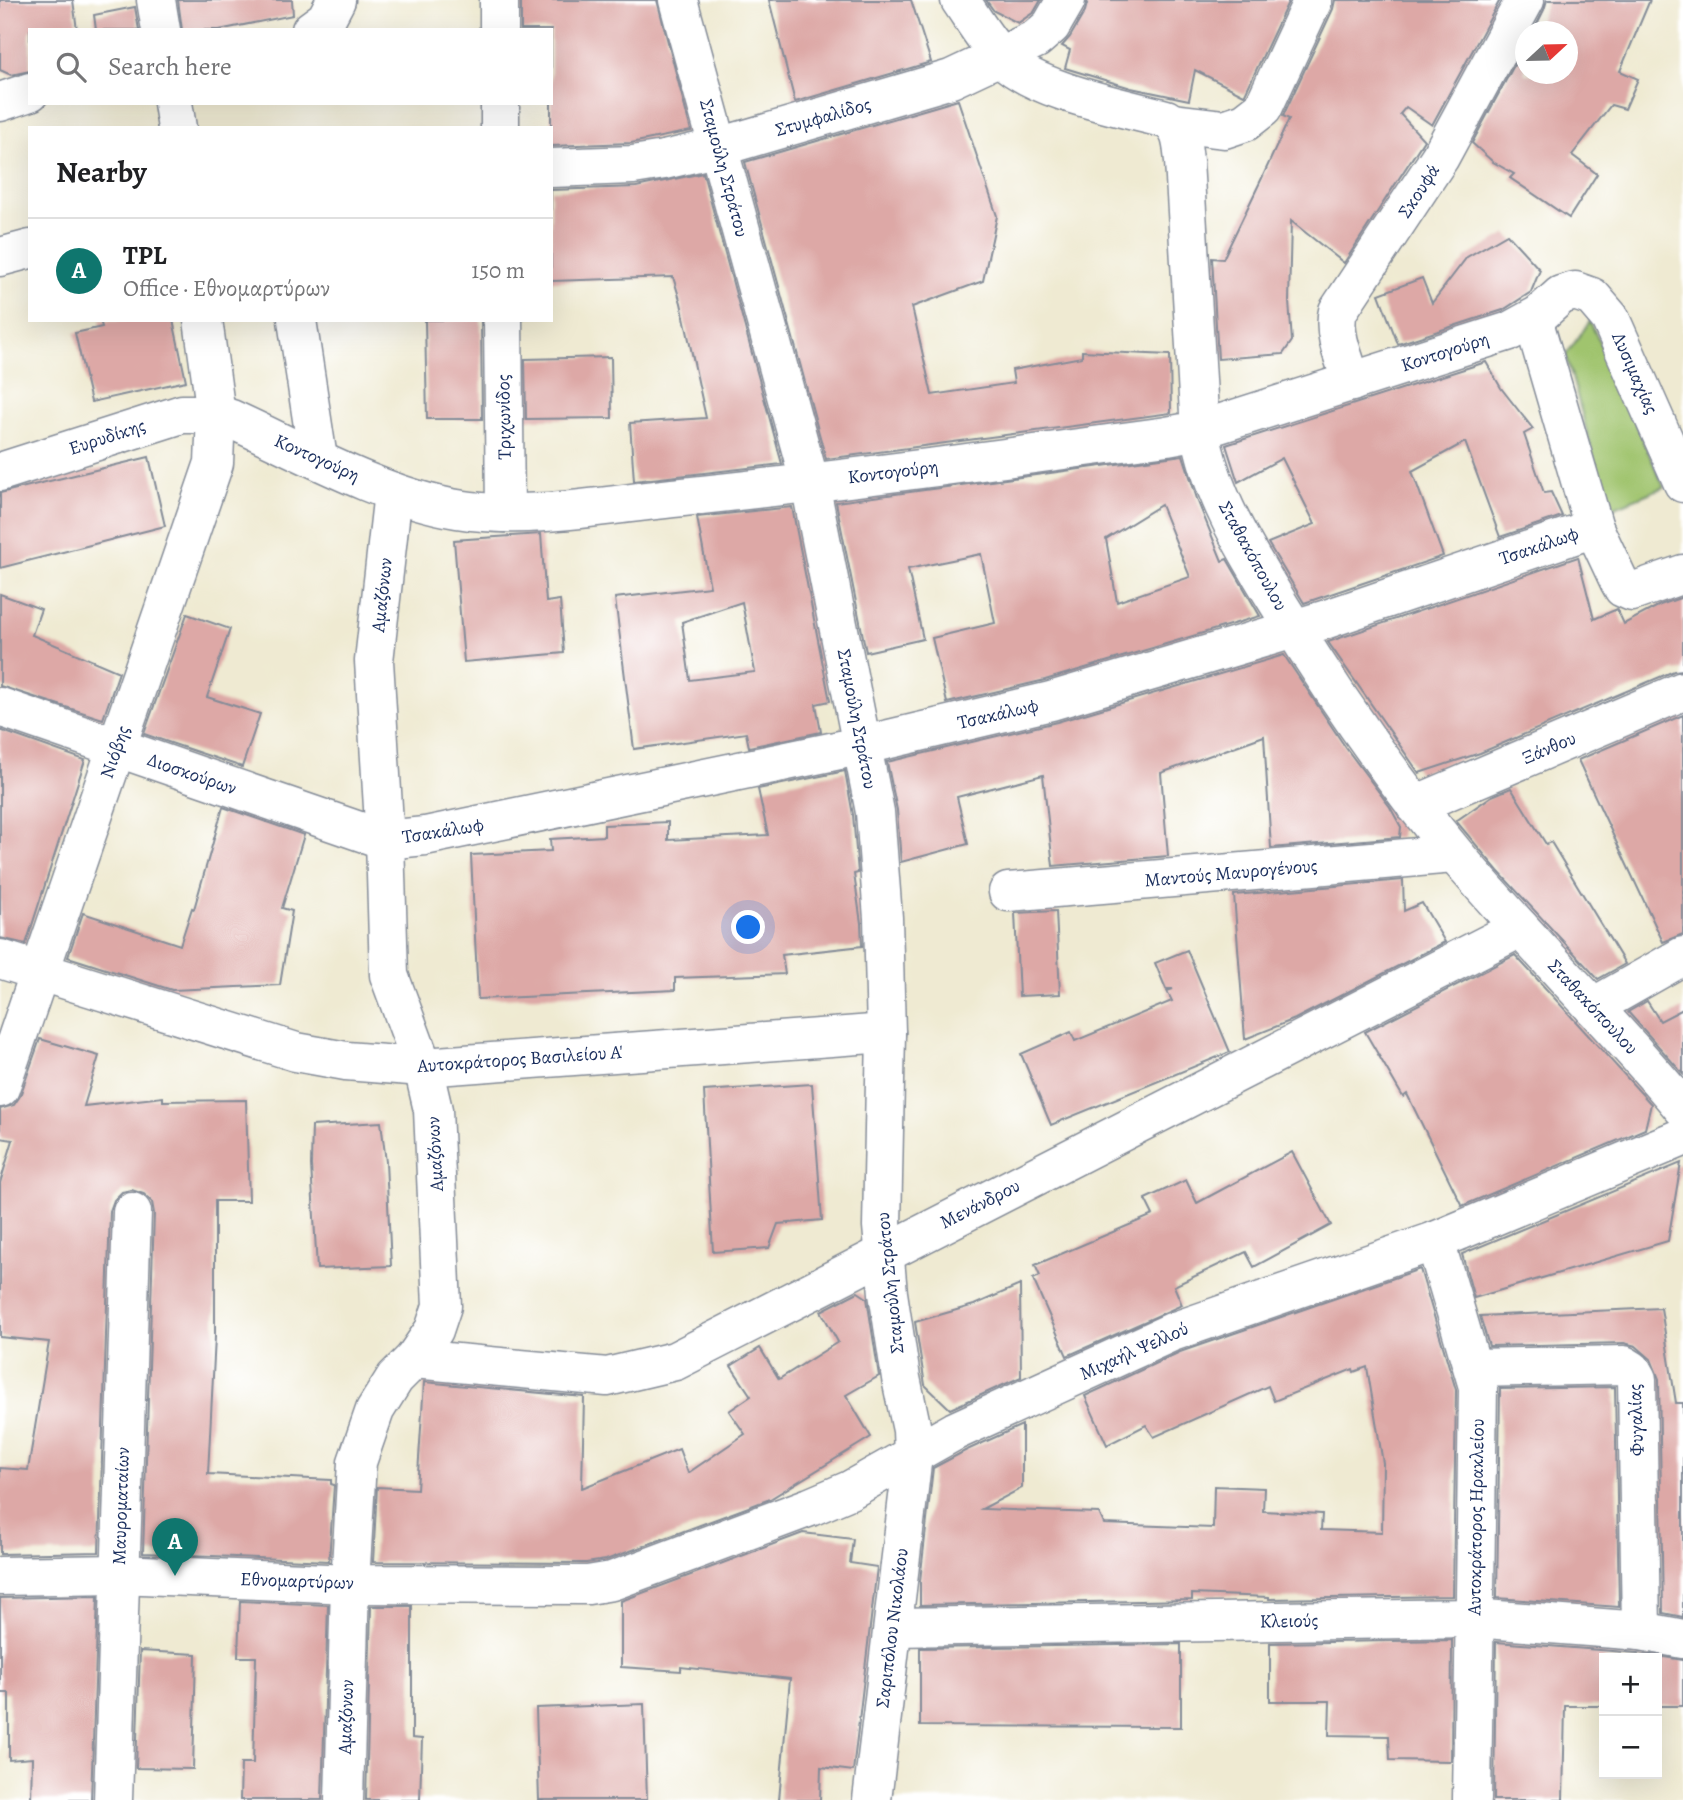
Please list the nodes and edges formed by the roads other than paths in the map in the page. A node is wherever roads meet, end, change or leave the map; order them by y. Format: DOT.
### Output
graph roads {
  1 [pos="156,0"];
  2 [pos="499,0"];
  3 [pos="678,0"];
  4 [pos="960,0"];
  5 [pos="1066,0"];
  6 [pos="1313,0"];
  7 [pos="1525,0"];
  8 [pos="161,28"];
  9 [pos="499,28"];
  10 [pos="1001,57"];
  11 [pos="28,93"];
  12 [pos="0,102"];
  13 [pos="173,105"];
  14 [pos="500,105"];
  15 [pos="1173,123"];
  16 [pos="177,126"];
  17 [pos="500,126"];
  18 [pos="719,147"];
  19 [pos="553,168"];
  20 [pos="28,250"];
  21 [pos="0,257"];
  22 [pos="1547,307"];
  23 [pos="204,322"];
  24 [pos="297,322"];
  25 [pos="503,322"];
  26 [pos="1352,382"];
  27 [pos="216,414"];
  28 [pos="1200,430"];
  29 [pos="318,458"];
  30 [pos="0,472"];
  31 [pos="810,483"];
  32 [pos="1683,483"];
  33 [pos="393,492"];
  34 [pos="505,513"];
  35 [pos="1594,528"];
  36 [pos="1683,574"];
  37 [pos="1293,629"];
  38 [pos="1683,691"];
  39 [pos="0,706"];
  40 [pos="864,745"];
  41 [pos="116,748"];
  42 [pos="1415,805"];
  43 [pos="385,839"];
  44 [pos="1454,854"];
  45 [pos="1008,892"];
  46 [pos="1520,928"];
  47 [pos="1683,956"];
  48 [pos="0,959"];
  49 [pos="40,971"];
  50 [pos="1593,1007"];
  51 [pos="886,1033"];
  52 [pos="422,1067"];
  53 [pos="1,1080"];
  54 [pos="1683,1108"];
  55 [pos="1683,1137"];
  56 [pos="132,1212"];
  57 [pos="1435,1241"];
  58 [pos="884,1254"];
  59 [pos="414,1359"];
  60 [pos="1473,1368"];
  61 [pos="913,1455"];
  62 [pos="119,1574"];
  63 [pos="0,1576"];
  64 [pos="350,1584"];
  65 [pos="594,1585"];
  66 [pos="1474,1618"];
  67 [pos="893,1627"];
  68 [pos="1641,1631"];
  69 [pos="1683,1639"];
  70 [pos="113,1800"];
  71 [pos="344,1800"];
  72 [pos="872,1800"];
  73 [pos="1472,1800"];
  1 -- 8 [label="street"];
  2 -- 9 [label="street"];
  3 -- 18 [label="street, Σταμούλη Στράτου"];
  4 -- 10 [label="street"];
  5 -- 10 [label="street, Στυμφαλίδος"];
  6 -- 15 [label="street"];
  7 -- 26 [label="street, Σκουφά"];
  10 -- 15 [label="street"];
  10 -- 18 [label="street, Στυμφαλίδος"];
  11 -- 12 [label="street"];
  13 -- 16 [label="street"];
  14 -- 17 [label="street"];
  15 -- 28 [label="street, Σταθακόπουλου"];
  18 -- 19 [label="street, Στυμφαλίδος"];
  18 -- 31 [label="street, Σταμούλη Στράτου"];
  20 -- 21 [label="street"];
  22 -- 26 [label="street, Κοντογούρη"];
  22 -- 32 [label="street, Λυσιμαχίας"];
  22 -- 35 [label="street"];
  23 -- 27 [label="street, Νιόβης"];
  24 -- 29 [label="street"];
  25 -- 34 [label="street, Τριχωνίδος"];
  26 -- 28 [label="street, Κοντογούρη"];
  27 -- 29 [label="street, Κοντογούρη"];
  27 -- 30 [label="street, Ευρυδίκης"];
  27 -- 41 [label="street, Νιόβης"];
  28 -- 31 [label="street, Κοντογούρη"];
  28 -- 37 [label="street, Σταθακόπουλου"];
  29 -- 33 [label="street, Κοντογούρη"];
  31 -- 34 [label="street, Κοντογούρη"];
  31 -- 40 [label="street, Σταμούλη Στράτου"];
  33 -- 34 [label="street, Κοντογούρη"];
  33 -- 43 [label="street, Αμαζόνων"];
  35 -- 36 [label="street"];
  35 -- 37 [label="street, Τσακάλωφ"];
  37 -- 40 [label="street, Τσακάλωφ"];
  37 -- 42 [label="street, Σταθακόπουλου"];
  38 -- 42 [label="street, Ξάνθου"];
  39 -- 41 [label="street, Διοσκούρων"];
  40 -- 43 [label="street, Τσακάλωφ"];
  40 -- 51 [label="street, Σταμούλη Στράτου"];
  41 -- 43 [label="street, Διοσκούρων"];
  41 -- 49 [label="street, Νιόβης"];
  42 -- 44 [label="street, Σταθακόπουλου"];
  43 -- 52 [label="street, Αμαζόνων"];
  44 -- 45 [label="street, Μαντούς Μαυρογένους"];
  44 -- 46 [label="street, Σταθακόπουλου"];
  46 -- 50 [label="street, Σταθακόπουλου"];
  46 -- 58 [label="street, Μενάνδρου"];
  47 -- 50 [label="street"];
  48 -- 49 [label="street, Αυτοκράτορος Βασιλείου A'"];
  49 -- 52 [label="street, Αυτοκράτορος Βασιλείου A'"];
  49 -- 53 [label="street, Νιόβης"];
  50 -- 54 [label="street, Σταθακόπουλου"];
  51 -- 52 [label="street, Αυτοκράτορος Βασιλείου A'"];
  51 -- 58 [label="street, Σταμούλη Στράτου"];
  52 -- 59 [label="street, Αμαζόνων"];
  55 -- 57 [label="street, Μιχαήλ Ψελλού"];
  56 -- 62 [label="street, Μαυροματαίων"];
  57 -- 60 [label="street, Αυτοκράτορος Ηρακλείου"];
  57 -- 61 [label="street, Μιχαήλ Ψελλού"];
  58 -- 59 [label="street, Μενάνδρου"];
  58 -- 61 [label="street, Σταμούλη Στράτου"];
  59 -- 64 [label="street, Αμαζόνων"];
  60 -- 66 [label="street, Αυτοκράτορος Ηρακλείου"];
  60 -- 68 [label="street, Φυγαλίας"];
  61 -- 65 [label="street, Μιχαήλ Ψελλού"];
  61 -- 67 [label="street, Σαριπόλου Νικολάου"];
  62 -- 63 [label="street, Εθνομαρτύρων"];
  62 -- 64 [label="street, Εθνομαρτύρων"];
  62 -- 70 [label="street, Μαυροματαίων"];
  64 -- 65 [label="street, Εθνομαρτύρων"];
  64 -- 71 [label="street, Αμαζόνων"];
  66 -- 67 [label="street, Κλειούς"];
  66 -- 68 [label="street, Κλειούς"];
  66 -- 73 [label="street, Αυτοκράτορος Ηρακλείου"];
  67 -- 72 [label="street, Σαριπόλου Νικολάου"];
  68 -- 69 [label="street, Κλειούς"];
}
